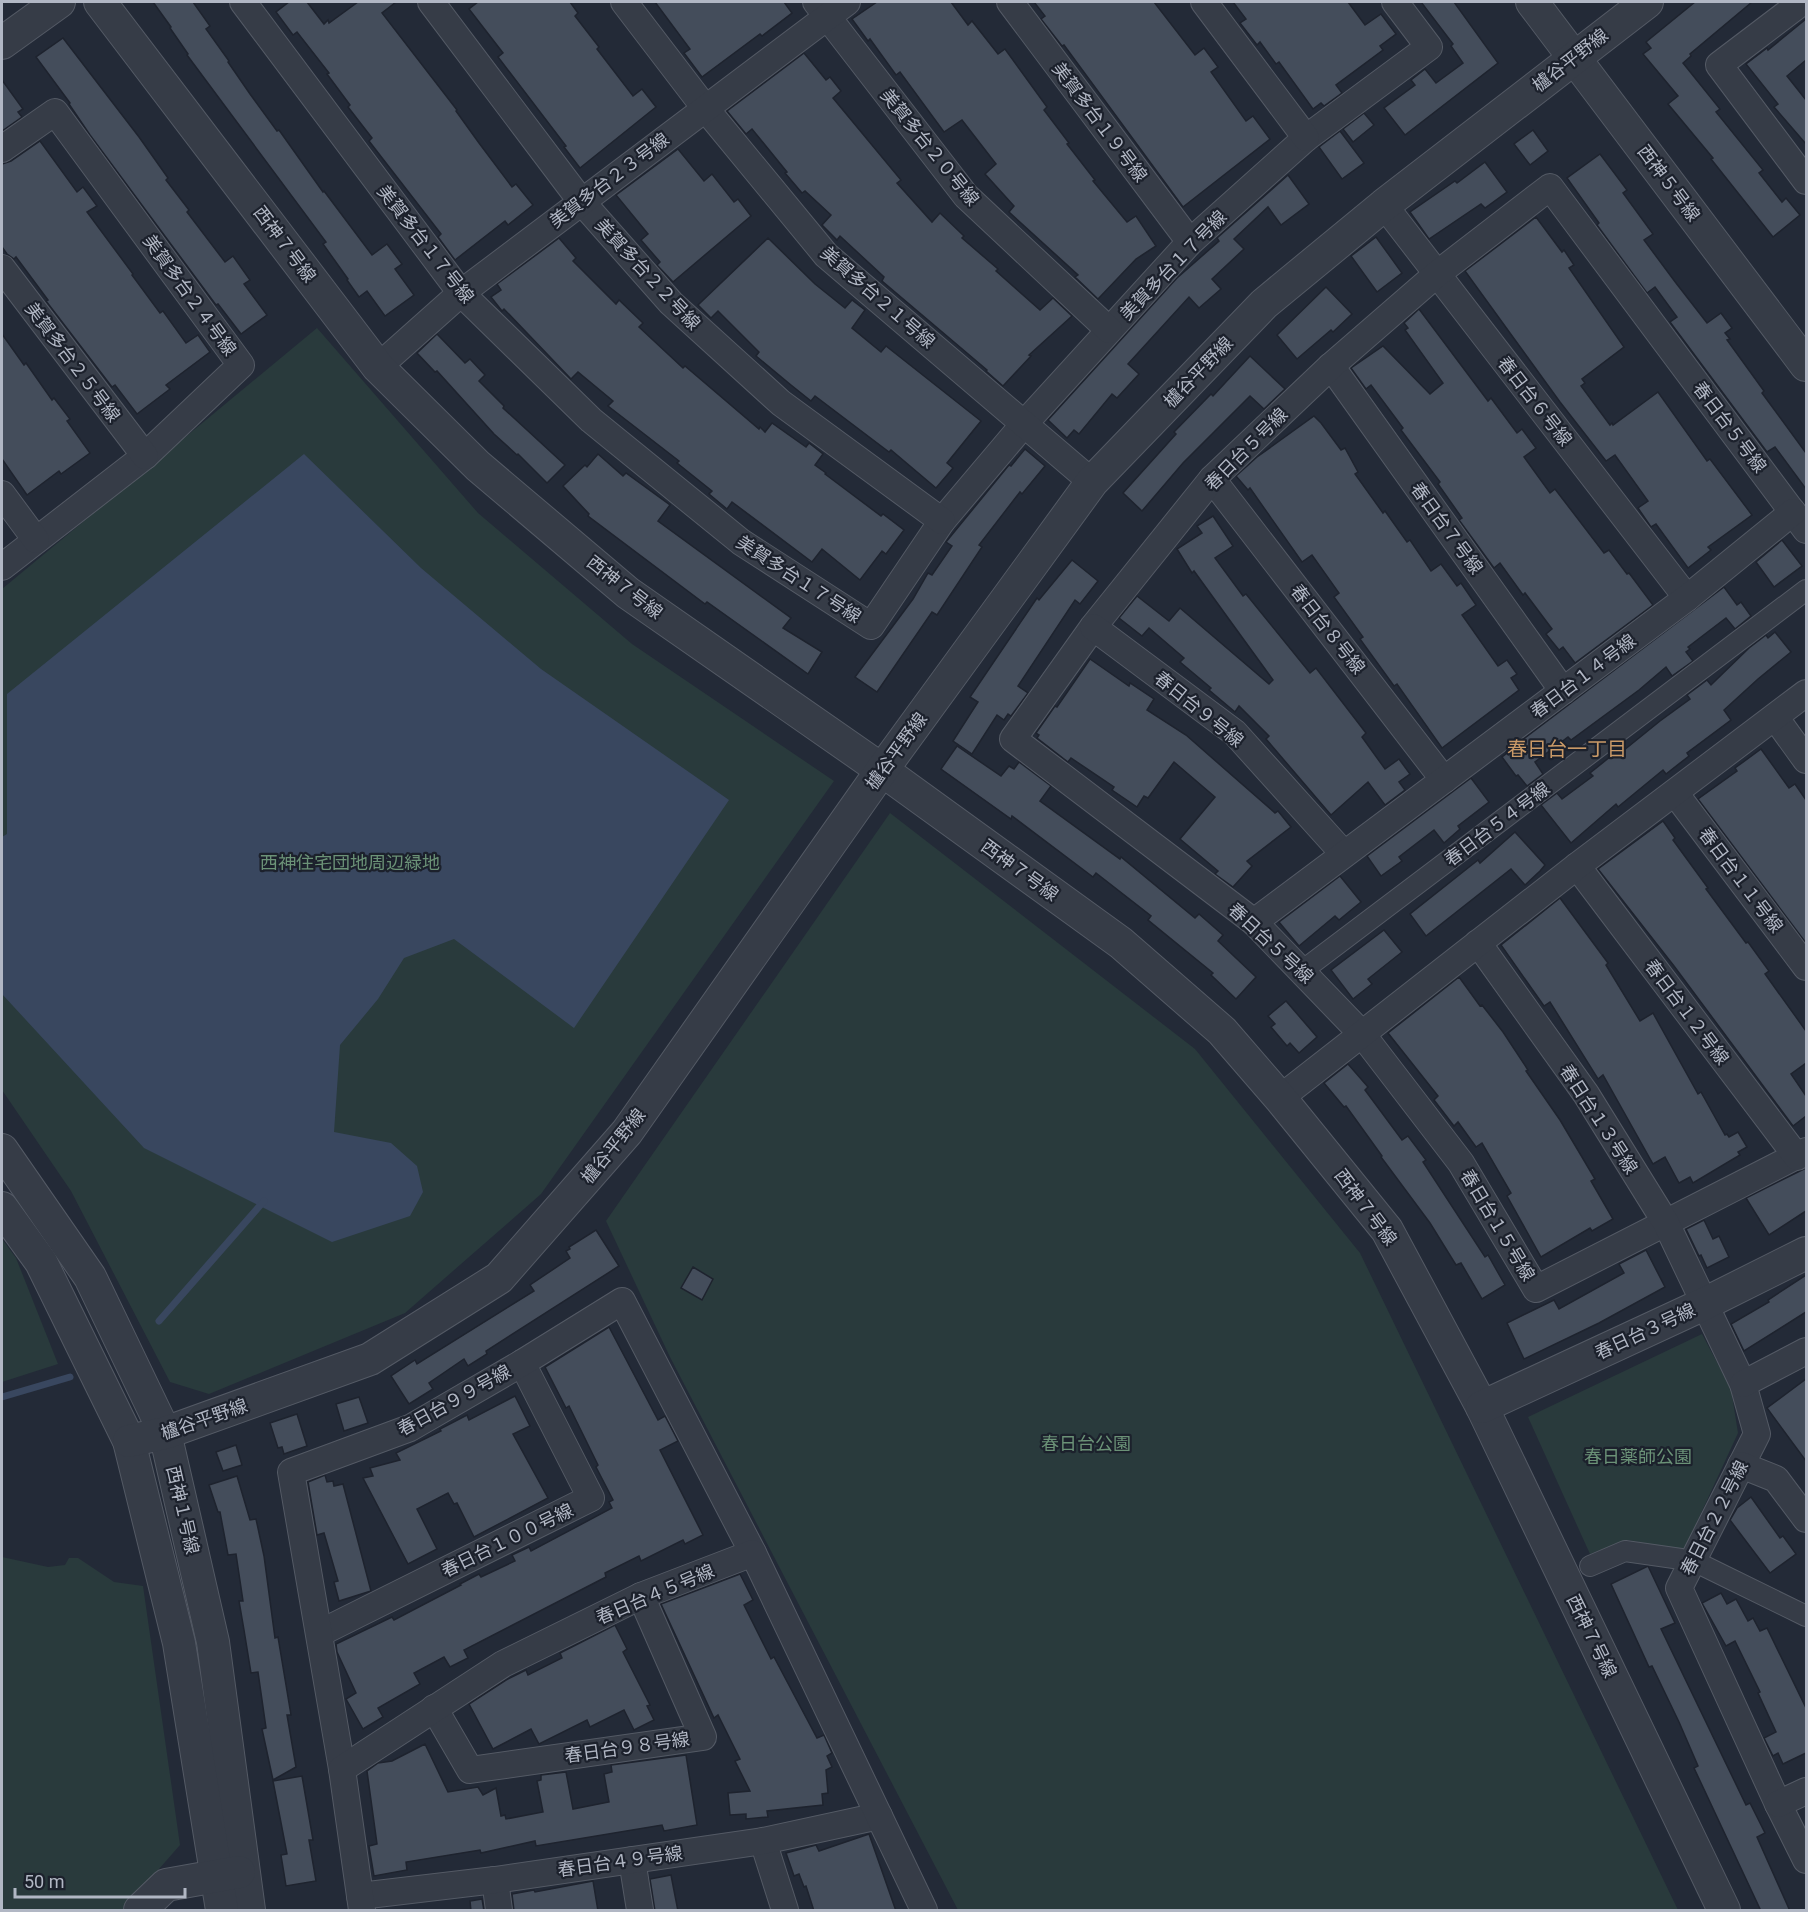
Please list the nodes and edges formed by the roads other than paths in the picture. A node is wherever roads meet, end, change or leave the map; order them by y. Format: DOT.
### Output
graph roads {
  1 [pos="59,2"];
  2 [pos="100,2"];
  3 [pos="243,2"];
  4 [pos="431,2"];
  5 [pos="624,2"];
  6 [pos="1010,2"];
  7 [pos="1204,2"];
  8 [pos="1395,2"];
  9 [pos="1532,2"];
  10 [pos="1647,2"];
  11 [pos="1802,2"];
  12 [pos="830,6"];
  13 [pos="2,43"];
  14 [pos="1574,57"];
  15 [pos="705,108"];
  16 [pos="1306,138"];
  17 [pos="2,149"];
  18 [pos="1806,181"];
  19 [pos="581,201"];
  20 [pos="1384,205"];
  21 [pos="1190,242"];
  22 [pos="2,267"];
  23 [pos="1437,274"];
  24 [pos="461,293"];
  25 [pos="1109,330"];
  26 [pos="1806,365"];
  27 [pos="1331,366"];
  28 [pos="378,367"];
  29 [pos="1024,424"];
  30 [pos="145,456"];
  31 [pos="1212,479"];
  32 [pos="1092,482"];
  33 [pos="2,494"];
  34 [pos="942,521"];
  35 [pos="1800,521"];
  36 [pos="36,540"];
  37 [pos="2,567"];
  38 [pos="1806,590"];
  39 [pos="1687,598"];
  40 [pos="1094,627"];
  41 [pos="1563,691"];
  42 [pos="1806,693"];
  43 [pos="1775,717"];
  44 [pos="1806,760"];
  45 [pos="882,770"];
  46 [pos="1444,780"];
  47 [pos="1675,793"];
  48 [pos="1344,854"];
  49 [pos="1577,866"];
  50 [pos="1254,922"];
  51 [pos="1478,943"];
  52 [pos="1806,968"];
  53 [pos="1302,971"];
  54 [pos="1362,1034"];
  55 [pos="1280,1098"];
  56 [pos="2,1150"];
  57 [pos="1802,1154"];
  58 [pos="2,1208"];
  59 [pos="1666,1223"];
  60 [pos="1806,1253"];
  61 [pos="1704,1304"];
  62 [pos="1806,1351"];
  63 [pos="522,1363"];
  64 [pos="1743,1384"];
  65 [pos="1482,1407"];
  66 [pos="165,1433"];
  67 [pos="129,1441"];
  68 [pos="1741,1465"];
  69 [pos="1806,1519"];
  70 [pos="753,1553"];
  71 [pos="1681,1559"];
  72 [pos="1590,1566"];
  73 [pos="1704,1566"];
  74 [pos="641,1596"];
  75 [pos="1806,1616"];
  76 [pos="320,1633"];
  77 [pos="434,1708"];
  78 [pos="342,1769"];
  79 [pos="1806,1791"];
  80 [pos="1778,1804"];
  81 [pos="879,1816"];
  82 [pos="763,1840"];
  83 [pos="632,1860"];
  84 [pos="1806,1860"];
  85 [pos="231,1873"];
  86 [pos="495,1880"];
  87 [pos="361,1903"];
  88 [pos="140,1911"];
  89 [pos="222,1911"];
  90 [pos="249,1911"];
  91 [pos="499,1911"];
  92 [pos="640,1911"];
  93 [pos="785,1911"];
  94 [pos="924,1911"];
  95 [pos="1724,1911"];
  1 -- 13 [label="street"];
  2 -- 28 [label="street, 西神７号線"];
  3 -- 24 [label="street, 美賀多台１７号線"];
  4 -- 19 [label="street, 美賀多台２２号線"];
  5 -- 15 [label="street, 美賀多台２１号線"];
  6 -- 21 [label="street, 美賀多台１９号線"];
  7 -- 16 [label="street"];
  8 -- 16 [label="street, 美賀多台１７号線"];
  9 -- 14 [label="street, 西神５号線"];
  10 -- 14 [label="street, 櫨谷平野線"];
  11 -- 18 [label="street"];
  12 -- 15 [label="street, 美賀多台２３号線"];
  12 -- 25 [label="street, 美賀多台２０号線"];
  14 -- 20 [label="street, 櫨谷平野線"];
  14 -- 26 [label="street, 西神５号線"];
  15 -- 19 [label="street, 美賀多台２３号線"];
  15 -- 29 [label="street, 美賀多台２１号線"];
  16 -- 21 [label="street, 美賀多台１７号線"];
  17 -- 30 [label="street, 美賀多台２４号線"];
  19 -- 24 [label="street, 美賀多台２３号線"];
  19 -- 34 [label="street, 美賀多台２２号線"];
  20 -- 23 [label="street, 春日台６号線"];
  20 -- 32 [label="street, 櫨谷平野線"];
  21 -- 25 [label="street, 美賀多台１７号線"];
  22 -- 30 [label="street, 美賀多台２５号線"];
  23 -- 27 [label="street, 春日台５号線"];
  23 -- 35 [label="street, 春日台５号線"];
  23 -- 39 [label="street, 春日台６号線"];
  24 -- 28 [label="street, 美賀多台２３号線"];
  24 -- 34 [label="street, 美賀多台１７号線"];
  25 -- 29 [label="street, 美賀多台１７号線"];
  27 -- 31 [label="street, 春日台５号線"];
  27 -- 41 [label="street, 春日台７号線"];
  28 -- 45 [label="street, 西神７号線"];
  29 -- 32 [label="street, 美賀多台２１号線"];
  29 -- 34 [label="street, 美賀多台１７号線"];
  30 -- 36 [label="street, 美賀多台２４号線"];
  31 -- 40 [label="street, 春日台５号線"];
  31 -- 46 [label="street, 春日台８号線"];
  32 -- 45 [label="street, 櫨谷平野線"];
  33 -- 36 [label="street"];
  35 -- 39 [label="street, 春日台１４号線"];
  36 -- 37 [label="street, 美賀多台２４号線"];
  38 -- 53 [label="street, 春日台５４号線"];
  39 -- 41 [label="street, 春日台１４号線"];
  40 -- 48 [label="street, 春日台９号線"];
  40 -- 50 [label="street, 春日台５号線"];
  41 -- 46 [label="street, 春日台１４号線"];
  42 -- 43 [label="street"];
  43 -- 44 [label="street"];
  43 -- 47 [label="street"];
  45 -- 55 [label="street, 西神７号線"];
  45 -- 66 [label="street, 櫨谷平野線"];
  46 -- 48 [label="street, 春日台１４号線"];
  47 -- 49 [label="street"];
  47 -- 52 [label="street, 春日台１１号線"];
  48 -- 50 [label="street, 春日台１４号線"];
  49 -- 51 [label="street"];
  49 -- 57 [label="street, 春日台１２号線"];
  50 -- 53 [label="street, 春日台５号線"];
  51 -- 54 [label="street"];
  51 -- 59 [label="street, 春日台１３号線"];
  53 -- 54 [label="street, 春日台５号線"];
  54 -- 55 [label="street"];
  54 -- 59 [label="street, 春日台１５号線"];
  55 -- 65 [label="street, 西神７号線"];
  56 -- 66 [label="street, 西神１号線"];
  57 -- 59 [label="street, 春日台１５号線"];
  58 -- 67 [label="street, 西神１号線"];
  59 -- 61 [label="street, 春日台１３号線"];
  60 -- 61 [label="street, 春日台３号線"];
  61 -- 64 [label="street, 春日台２２号線"];
  61 -- 65 [label="street, 春日台３号線"];
  62 -- 64 [label="street"];
  63 -- 70 [label="street, 春日台９９号線"];
  63 -- 76 [label="street, 春日台９９号線"];
  63 -- 76 [label="street, 春日台１００号線"];
  64 -- 68 [label="street, 春日台２２号線"];
  65 -- 95 [label="street, 西神７号線"];
  66 -- 67 [label="street, 櫨谷平野線"];
  66 -- 85 [label="street, 西神１号線"];
  67 -- 85 [label="street, 西神１号線"];
  68 -- 69 [label="street"];
  68 -- 80 [label="street, 春日台２２号線"];
  70 -- 74 [label="street, 春日台４５号線"];
  70 -- 81 [label="street"];
  71 -- 72 [label="street"];
  73 -- 75 [label="street"];
  74 -- 77 [label="street, 春日台４５号線"];
  74 -- 77 [label="street, 春日台９８号線"];
  76 -- 78 [label="street, 春日台９９号線"];
  77 -- 78 [label="street, 春日台４５号線"];
  78 -- 87 [label="street"];
  79 -- 80 [label="street"];
  80 -- 84 [label="street, 春日台２２号線"];
  81 -- 82 [label="street, 春日台４９号線"];
  81 -- 94 [label="street"];
  82 -- 83 [label="street, 春日台４９号線"];
  82 -- 93 [label="street"];
  83 -- 86 [label="street, 春日台４９号線"];
  83 -- 92 [label="street"];
  85 -- 88 [label="street"];
  85 -- 89 [label="street, 西神１号線"];
  85 -- 90 [label="street, 西神１号線"];
  86 -- 87 [label="street, 春日台４９号線"];
  86 -- 91 [label="street"];
}
